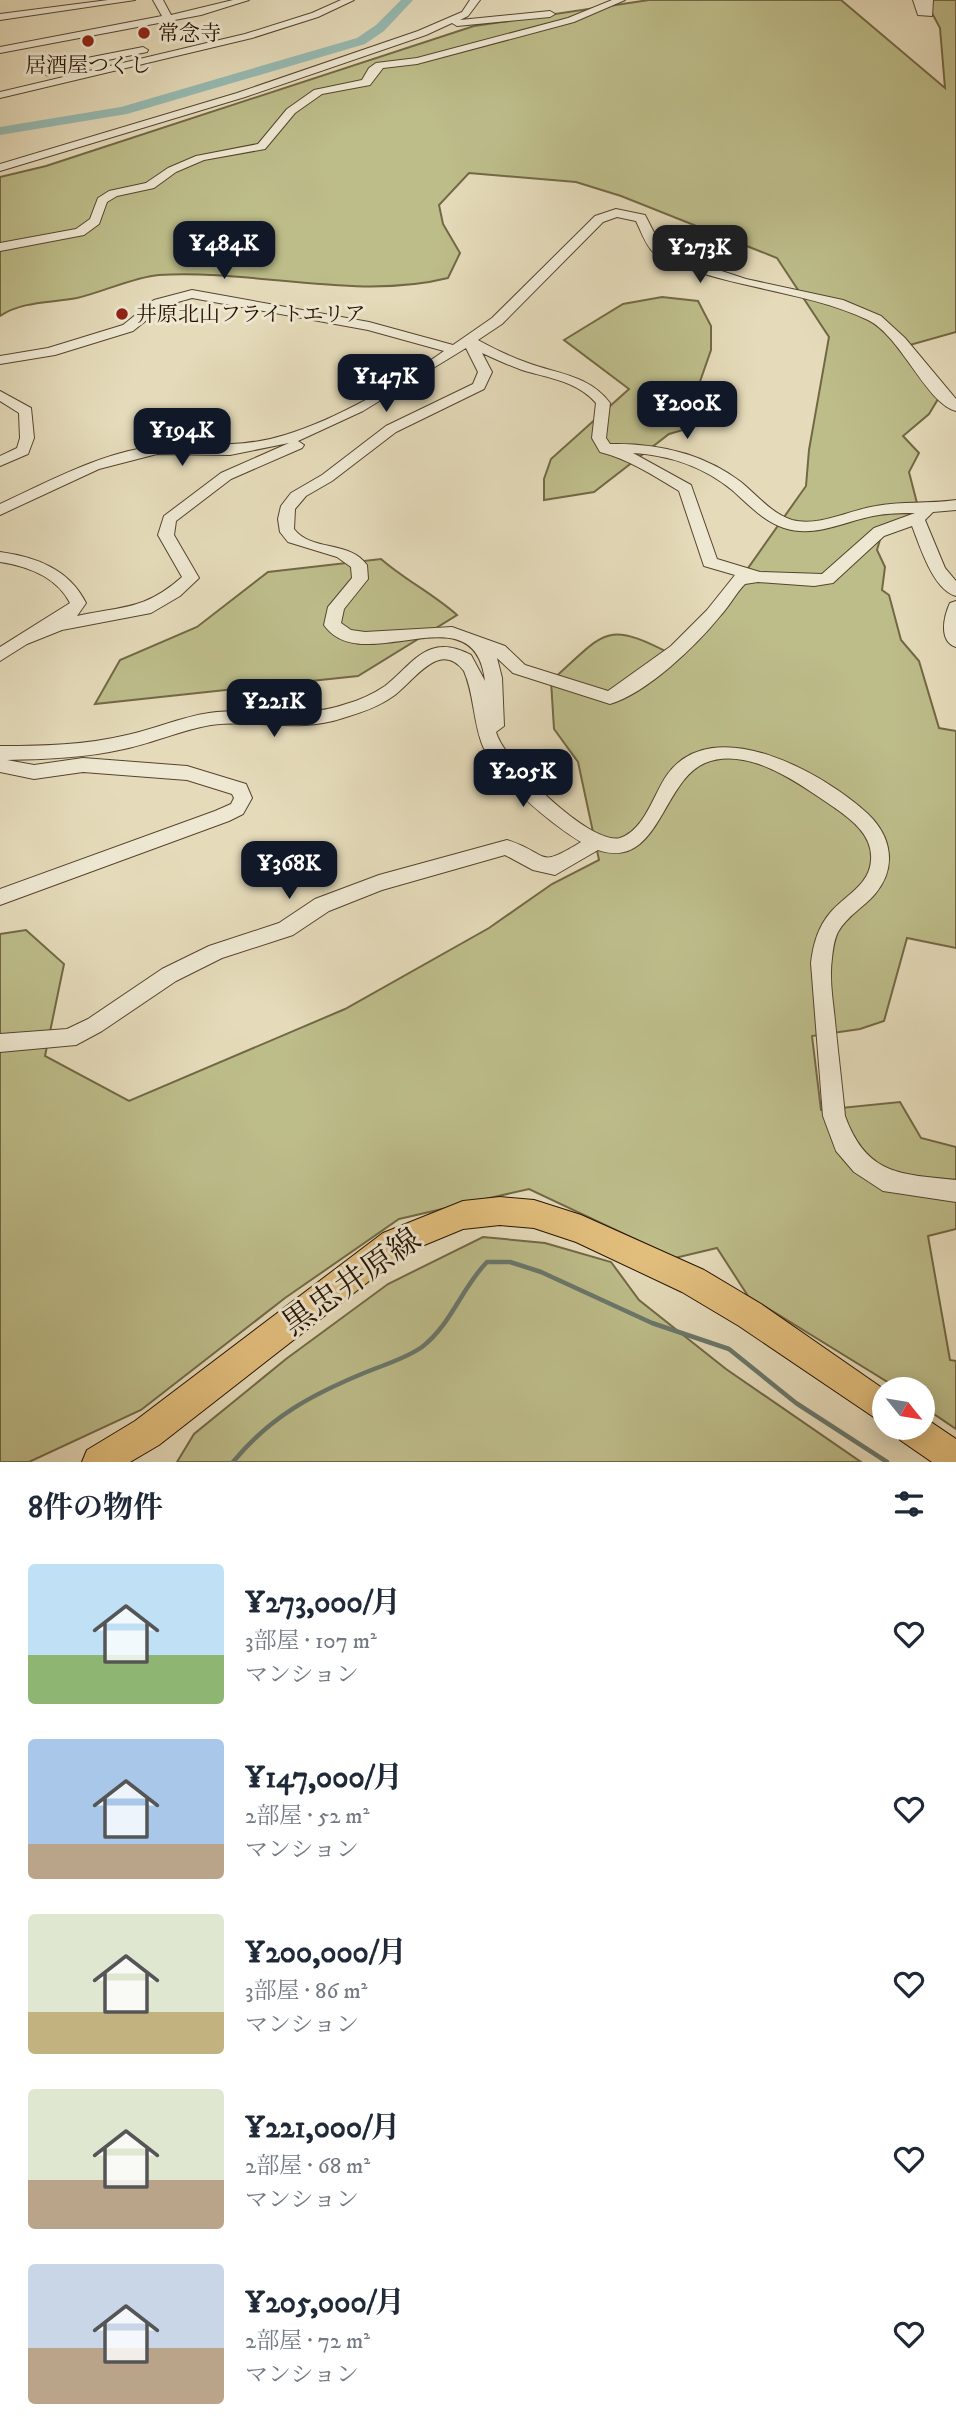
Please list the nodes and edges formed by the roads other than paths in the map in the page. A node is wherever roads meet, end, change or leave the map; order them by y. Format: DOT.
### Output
graph roads {
  1 [pos="44,0"];
  2 [pos="131,0"];
  3 [pos="158,0"];
  4 [pos="191,0"];
  5 [pos="244,0"];
  6 [pos="475,0"];
  7 [pos="617,0"];
  8 [pos="918,0"];
  9 [pos="928,0"];
  10 [pos="116,1"];
  11 [pos="345,2"];
  12 [pos="45,12"];
  13 [pos="201,12"];
  14 [pos="0,18"];
  15 [pos="168,18"];
  16 [pos="120,27"];
  17 [pos="422,33"];
  18 [pos="54,39"];
  19 [pos="0,50"];
  20 [pos="90,60"];
  21 [pos="93,74"];
  22 [pos="0,87"];
  23 [pos="0,94"];
  24 [pos="0,168"];
  25 [pos="0,247"];
  26 [pos="462,345"];
  27 [pos="0,360"];
  28 [pos="0,395"];
  29 [pos="956,407"];
  30 [pos="330,421"];
  31 [pos="605,449"];
  32 [pos="0,461"];
  33 [pos="22,497"];
  34 [pos="0,499"];
  35 [pos="956,505"];
  36 [pos="0,510"];
  37 [pos="922,515"];
  38 [pos="0,557"];
  39 [pos="760,577"];
  40 [pos="956,591"];
  41 [pos="956,607"];
  42 [pos="24,638"];
  43 [pos="956,640"];
  44 [pos="479,644"];
  45 [pos="0,655"];
  46 [pos="490,742"];
  47 [pos="0,753"];
  48 [pos="0,765"];
  49 [pos="595,843"];
  50 [pos="0,897"];
  51 [pos="0,1043"];
  52 [pos="956,1191"];
  53 [pos="872,1400"];
  54 [pos="930,1440"];
  55 [pos="956,1458"];
  56 [pos="99,1462"];
  1 -- 12 [label="street"];
  2 -- 10 [label="street"];
  3 -- 15 [label="street"];
  4 -- 13 [label="street"];
  5 -- 13 [label="street"];
  6 -- 17 [label="street"];
  7 -- 17 [label="street"];
  7 -- 25 [label="street"];
  8 -- 9 [label="street"];
  10 -- 12 [label="street"];
  10 -- 16 [label="street"];
  11 -- 20 [label="street"];
  11 -- 21 [label="street"];
  12 -- 14 [label="street"];
  13 -- 15 [label="street"];
  15 -- 16 [label="street"];
  16 -- 18 [label="street"];
  17 -- 24 [label="street"];
  18 -- 19 [label="street"];
  18 -- 20 [label="street"];
  20 -- 21 [label="street"];
  20 -- 22 [label="street"];
  21 -- 23 [label="street"];
  26 -- 27 [label="street"];
  26 -- 29 [label="street"];
  26 -- 30 [label="street"];
  26 -- 31 [label="street"];
  26 -- 44 [label="street"];
  28 -- 32 [label="street"];
  30 -- 33 [label="street"];
  30 -- 42 [label="street"];
  31 -- 37 [label="street"];
  31 -- 39 [label="street"];
  33 -- 34 [label="street"];
  33 -- 36 [label="street"];
  35 -- 37 [label="street"];
  37 -- 39 [label="street"];
  37 -- 40 [label="street"];
  38 -- 42 [label="street"];
  39 -- 44 [label="street"];
  41 -- 43 [label="street"];
  42 -- 45 [label="street"];
  44 -- 46 [label="street"];
  46 -- 47 [label="street"];
  46 -- 49 [label="street"];
  48 -- 50 [label="street"];
  49 -- 51 [label="street"];
  49 -- 52 [label="street"];
  53 -- 56 [label="main road, 黒忠井原線"];
  54 -- 55 [label="main road"];
}
